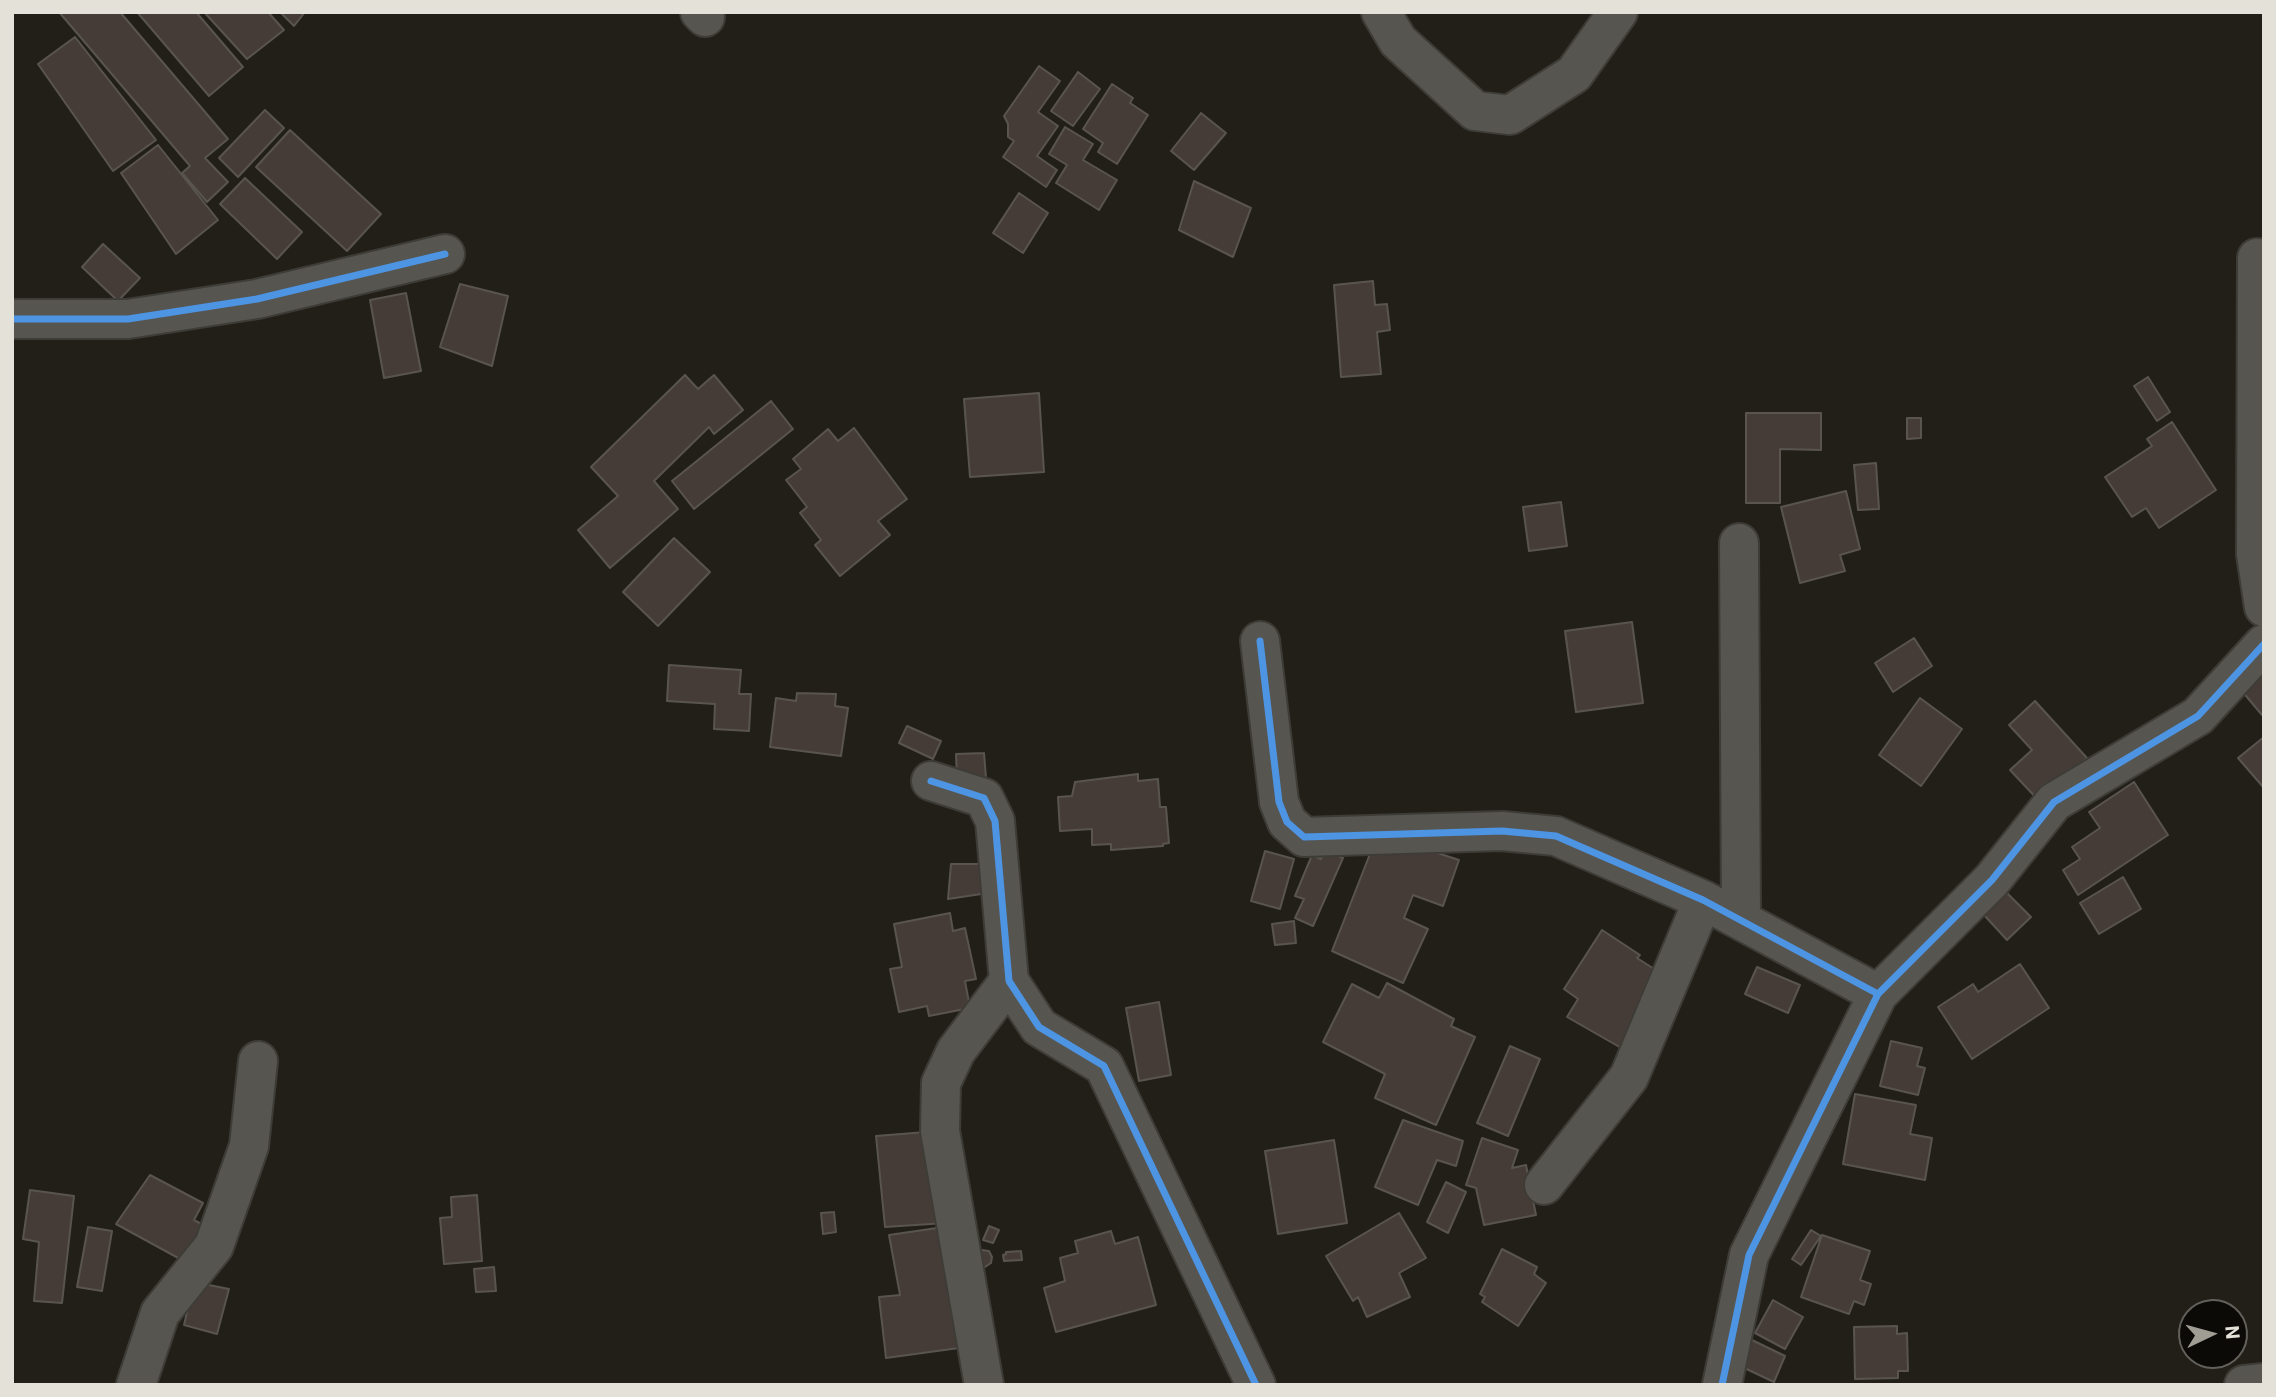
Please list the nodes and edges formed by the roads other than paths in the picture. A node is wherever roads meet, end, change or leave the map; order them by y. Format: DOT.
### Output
graph roads {
  1 [pos="1381,12"];
  2 [pos="1618,12"];
  3 [pos="445,254"];
  4 [pos="2257,258"];
  5 [pos="12,319"];
  6 [pos="1740,542"];
  7 [pos="2264,607"];
  8 [pos="1260,641"];
  9 [pos="2264,644"];
  10 [pos="931,781"];
  11 [pos="1703,900"];
  12 [pos="1741,919"];
  13 [pos="1009,981"];
  14 [pos="1878,994"];
  15 [pos="258,1061"];
  16 [pos="1544,1185"];
  17 [pos="2264,1383"];
  18 [pos="136,1385"];
  19 [pos="984,1385"];
  20 [pos="1256,1385"];
  21 [pos="1721,1385"];
  22 [pos="2244,1385"];
  1 -- 2 [label="street"];
  3 -- 5 [label="street"];
  4 -- 7 [label="street"];
  6 -- 12 [label="street"];
  8 -- 11 [label="street"];
  9 -- 14 [label="street"];
  10 -- 13 [label="street"];
  11 -- 12 [label="street"];
  11 -- 16 [label="street"];
  12 -- 14 [label="street"];
  13 -- 19 [label="street"];
  13 -- 20 [label="street"];
  14 -- 21 [label="street"];
  15 -- 18 [label="street"];
  17 -- 22 [label="street"];
}
